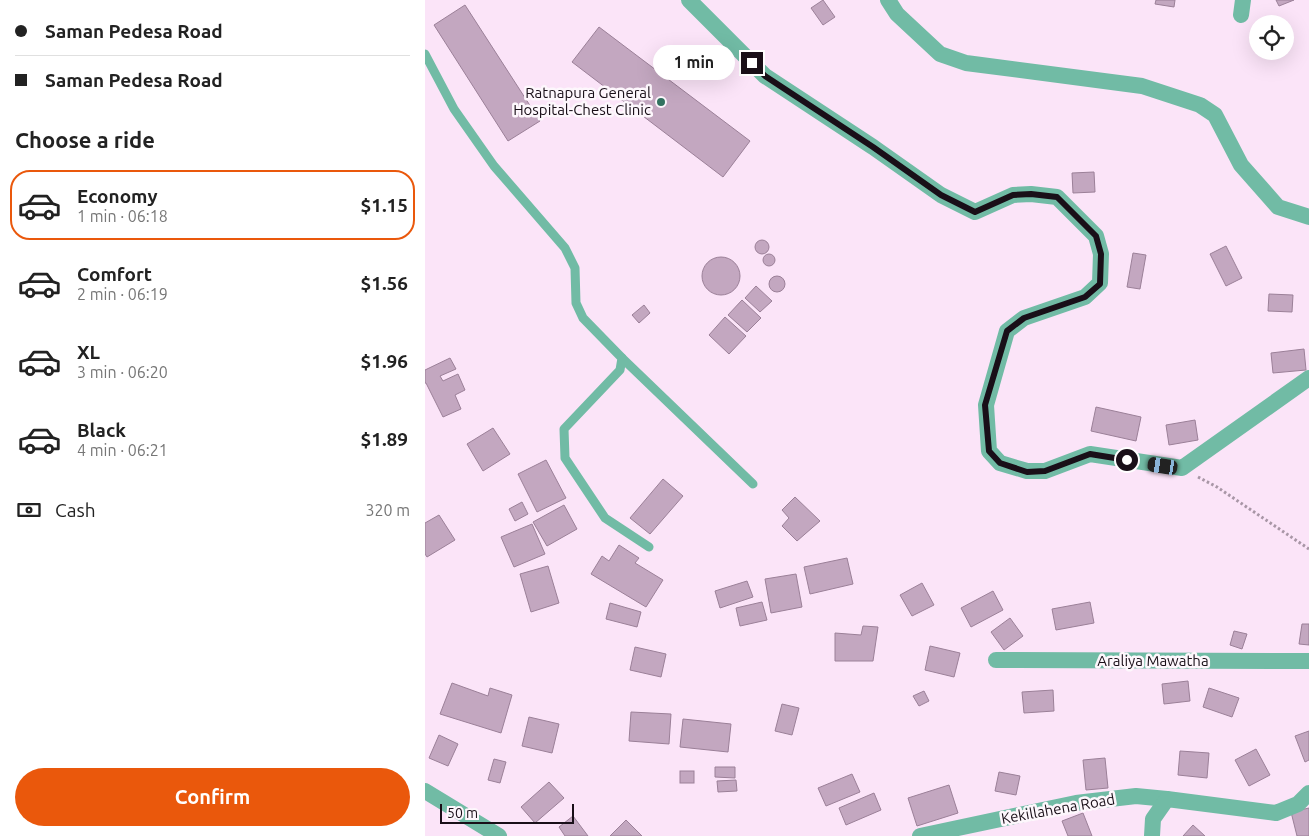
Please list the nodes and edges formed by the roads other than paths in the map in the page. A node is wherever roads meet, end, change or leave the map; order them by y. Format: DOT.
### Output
graph roads {
  1 [pos="689,0"];
  2 [pos="888,0"];
  3 [pos="425,54"];
  4 [pos="1309,217"];
  5 [pos="622,358"];
  6 [pos="1309,378"];
  7 [pos="753,484"];
  8 [pos="649,547"];
  9 [pos="997,660"];
  10 [pos="1309,661"];
  11 [pos="425,791"];
  12 [pos="1309,793"];
  13 [pos="1167,799"];
  14 [pos="499,836"];
  15 [pos="920,836"];
  16 [pos="1153,836"];
  1 -- 6 [label="street"];
  2 -- 4 [label="street"];
  3 -- 5 [label="lane"];
  5 -- 7 [label="lane"];
  5 -- 8 [label="lane"];
  9 -- 10 [label="street, Araliya Mawatha"];
  11 -- 14 [label="street"];
  12 -- 13 [label="street, Kekillahena Road"];
  13 -- 15 [label="street, Kekillahena Road"];
  13 -- 16 [label="street"];
}
